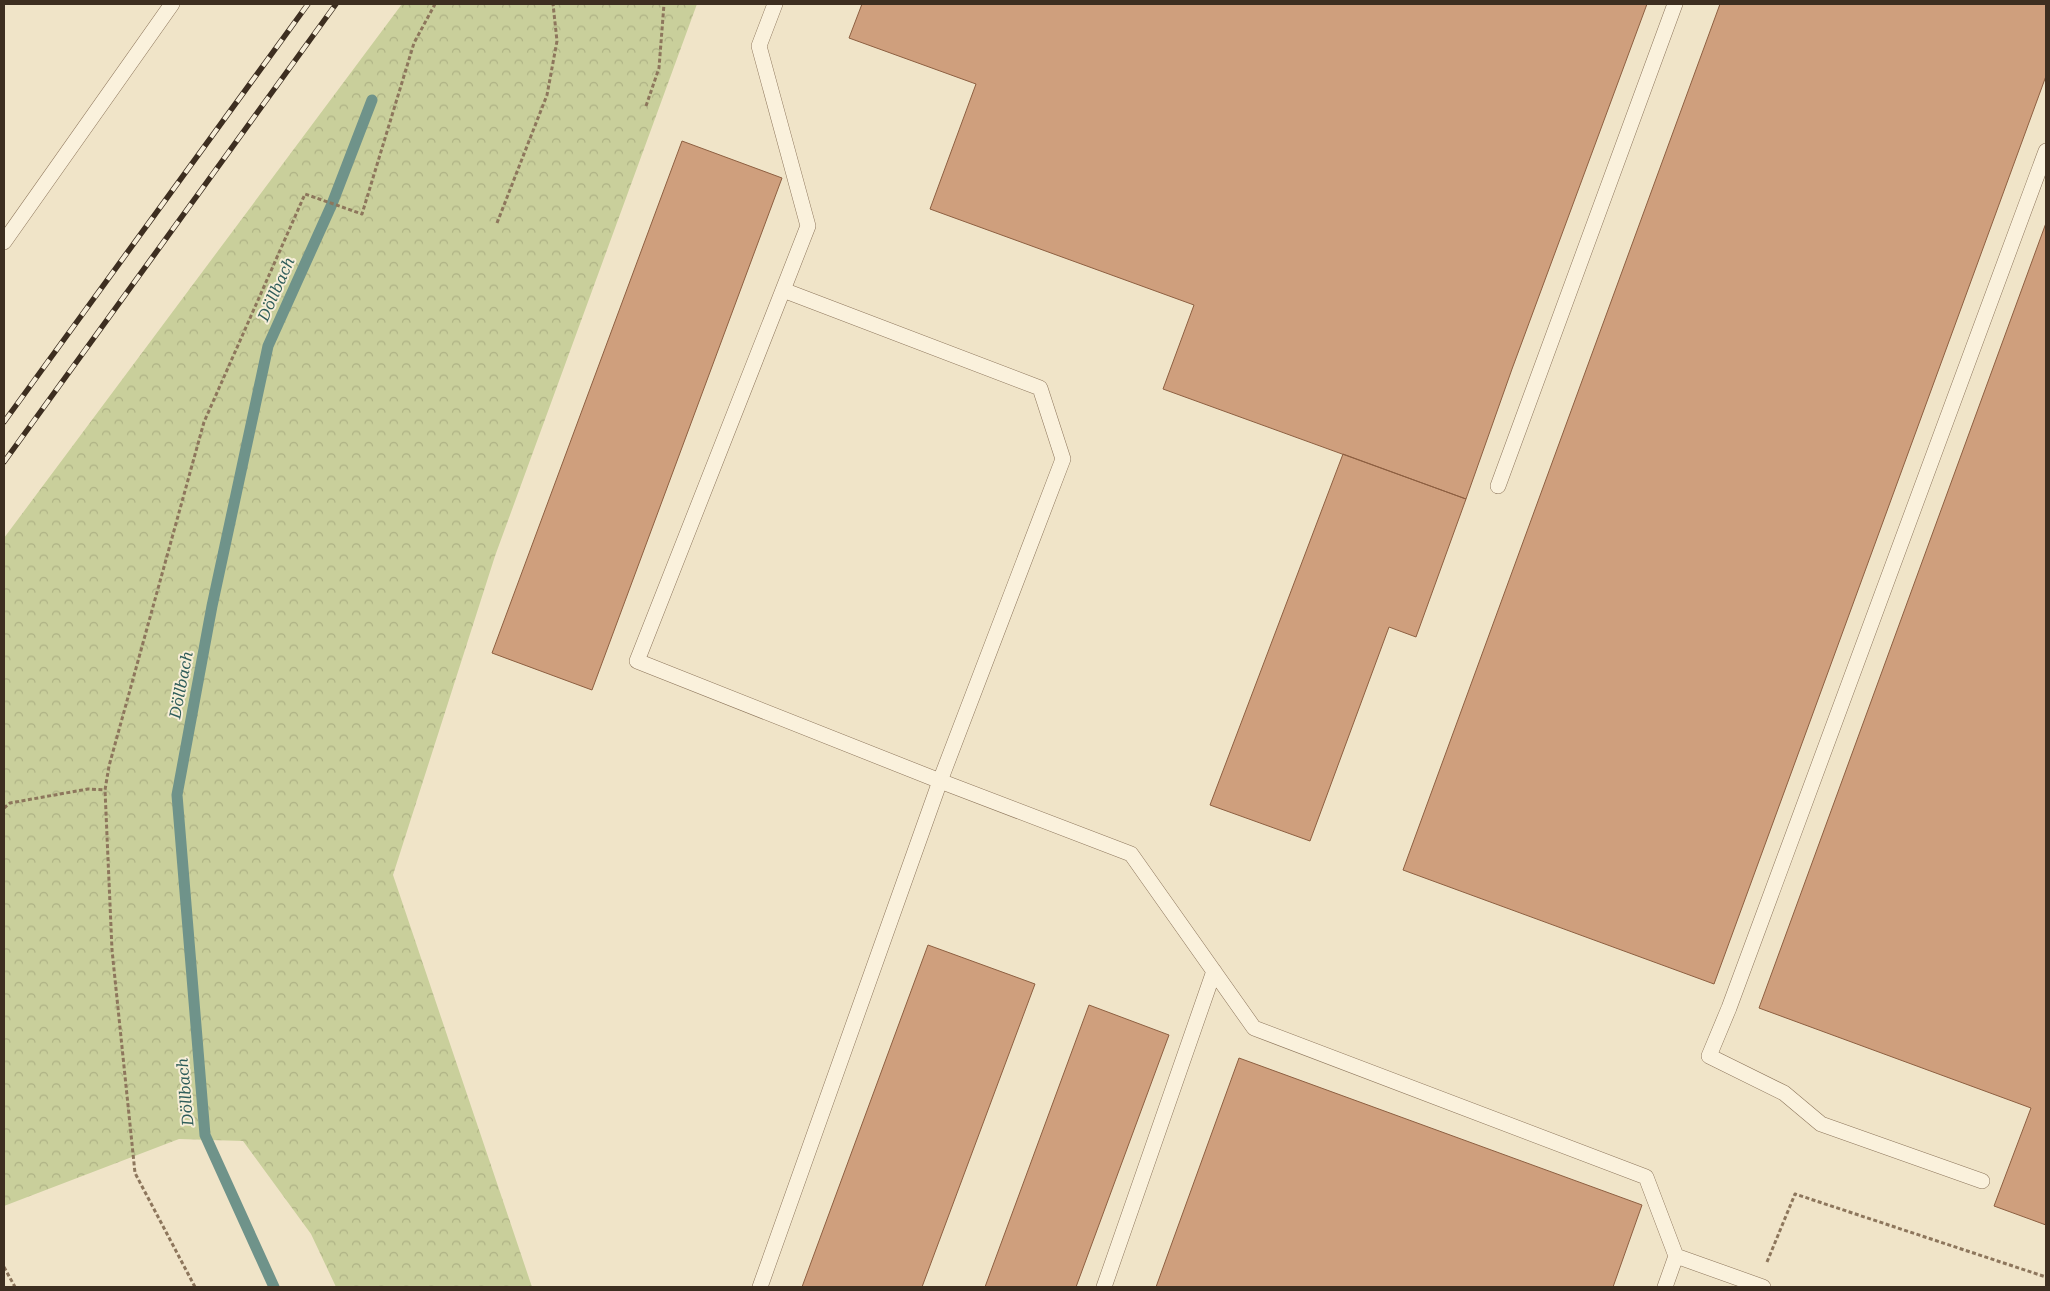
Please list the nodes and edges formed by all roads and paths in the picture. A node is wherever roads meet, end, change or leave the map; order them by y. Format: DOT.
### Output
graph roads {
  1 [pos="172,4"];
  2 [pos="436,4"];
  3 [pos="553,4"];
  4 [pos="664,4"];
  5 [pos="775,4"];
  6 [pos="1675,4"];
  7 [pos="646,106"];
  8 [pos="2046,151"];
  9 [pos="497,223"];
  10 [pos="4,242"];
  11 [pos="783,290"];
  12 [pos="1498,486"];
  13 [pos="940,781"];
  14 [pos="105,790"];
  15 [pos="4,808"];
  16 [pos="1214,971"];
  17 [pos="1982,1180"];
  18 [pos="1676,1256"];
  19 [pos="1766,1262"];
  20 [pos="4,1267"];
  21 [pos="2046,1277"];
  22 [pos="15,1287"];
  23 [pos="195,1287"];
  24 [pos="760,1287"];
  25 [pos="1104,1287"];
  26 [pos="1665,1287"];
  27 [pos="1763,1287"];
  1 -- 10 [label="lane"];
  2 -- 14 [label="path"];
  3 -- 9 [label="path"];
  4 -- 7 [label="path"];
  5 -- 11 [label="lane"];
  6 -- 12 [label="lane"];
  8 -- 17 [label="lane"];
  11 -- 13 [label="lane"];
  11 -- 13 [label="lane"];
  13 -- 16 [label="lane"];
  13 -- 24 [label="lane"];
  14 -- 15 [label="path"];
  14 -- 23 [label="path"];
  16 -- 18 [label="lane"];
  16 -- 25 [label="lane"];
  18 -- 26 [label="lane"];
  18 -- 27 [label="lane"];
  19 -- 21 [label="path"];
  20 -- 22 [label="path"];
}
